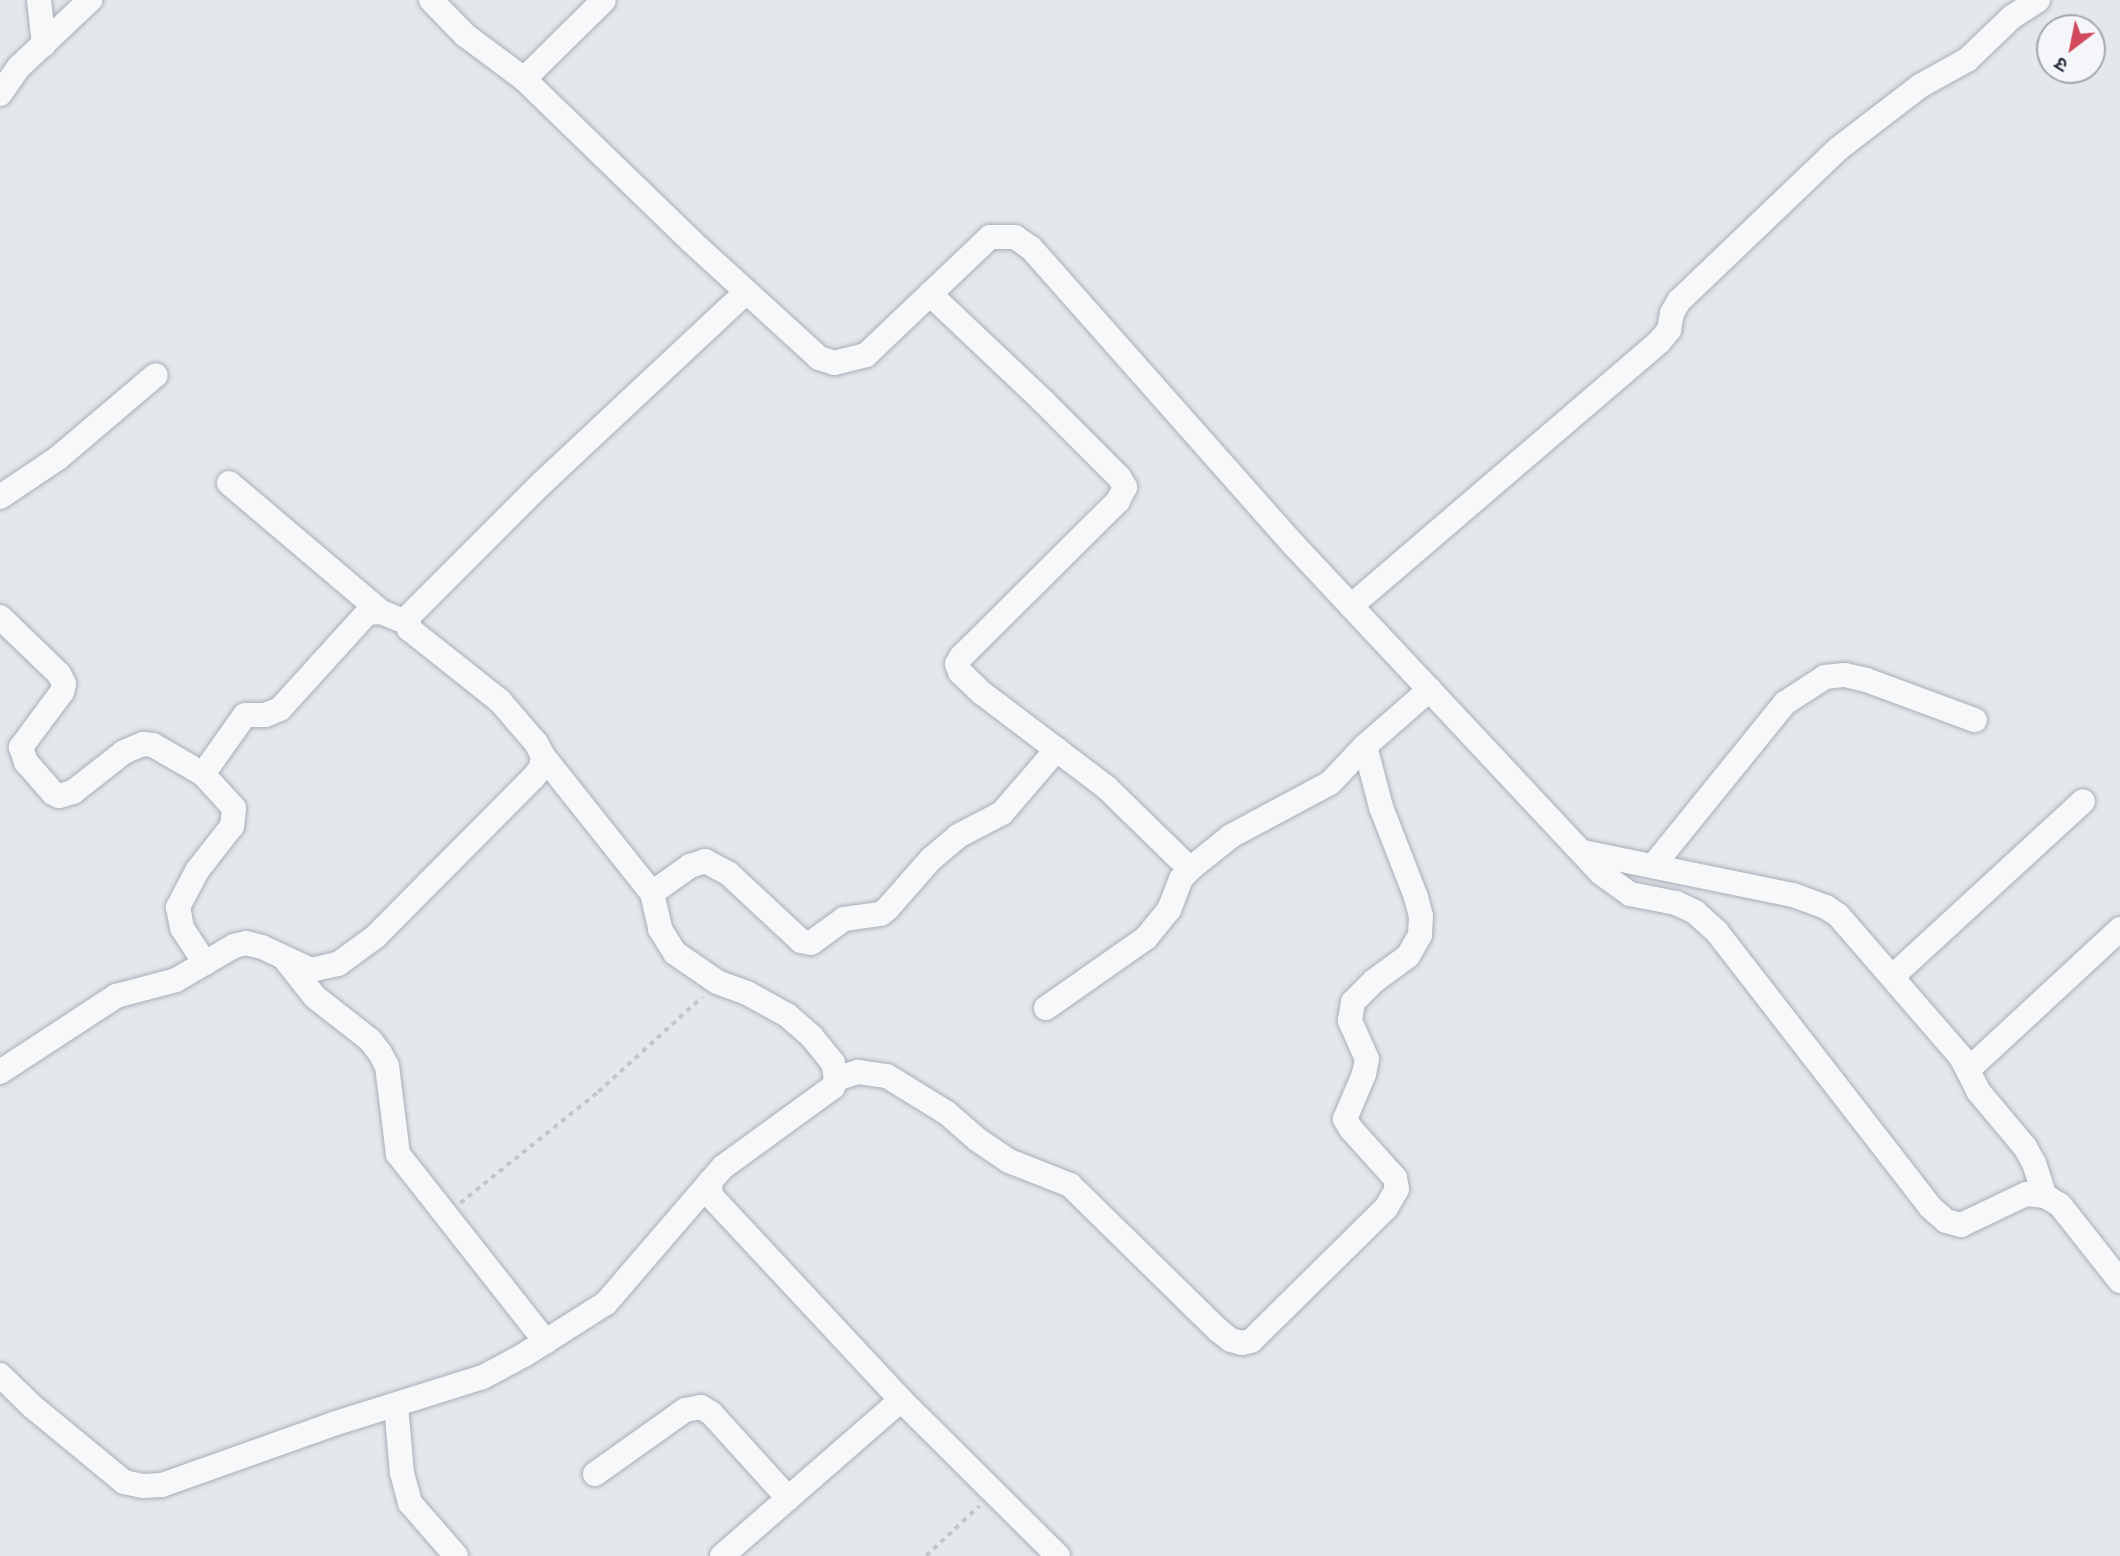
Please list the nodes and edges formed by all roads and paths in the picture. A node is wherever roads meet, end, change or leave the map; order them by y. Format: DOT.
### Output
graph roads {
  1 [pos="39,0"];
  2 [pos="90,0"];
  3 [pos="431,0"];
  4 [pos="604,0"];
  5 [pos="2039,0"];
  6 [pos="44,45"];
  7 [pos="524,79"];
  8 [pos="0,94"];
  9 [pos="746,292"];
  10 [pos="930,294"];
  11 [pos="156,375"];
  12 [pos="229,483"];
  13 [pos="0,496"];
  14 [pos="1351,606"];
  15 [pos="381,612"];
  16 [pos="0,617"];
  17 [pos="408,623"];
  18 [pos="1430,689"];
  19 [pos="1975,720"];
  20 [pos="1365,746"];
  21 [pos="1058,749"];
  22 [pos="543,756"];
  23 [pos="204,774"];
  24 [pos="2083,801"];
  25 [pos="1583,852"];
  26 [pos="1653,866"];
  27 [pos="1190,869"];
  28 [pos="652,893"];
  29 [pos="2120,929"];
  30 [pos="285,960"];
  31 [pos="205,962"];
  32 [pos="1893,976"];
  33 [pos="718,982"];
  34 [pos="1046,1008"];
  35 [pos="1969,1069"];
  36 [pos="0,1072"];
  37 [pos="836,1079"];
  38 [pos="710,1182"];
  39 [pos="2045,1196"];
  40 [pos="445,1215"];
  41 [pos="2120,1281"];
  42 [pos="546,1342"];
  43 [pos="0,1375"];
  44 [pos="901,1400"];
  45 [pos="396,1405"];
  46 [pos="595,1474"];
  47 [pos="993,1492"];
  48 [pos="788,1498"];
  49 [pos="456,1556"];
  50 [pos="722,1556"];
  51 [pos="926,1556"];
  52 [pos="1058,1556"];
  1 -- 6 [label="street"];
  2 -- 6 [label="street"];
  3 -- 7 [label="street"];
  4 -- 7 [label="street"];
  5 -- 14 [label="street"];
  6 -- 8 [label="street"];
  7 -- 9 [label="street"];
  9 -- 10 [label="street"];
  9 -- 17 [label="street"];
  10 -- 14 [label="street"];
  10 -- 21 [label="street"];
  11 -- 13 [label="street"];
  12 -- 15 [label="street"];
  14 -- 18 [label="street"];
  15 -- 17 [label="street"];
  15 -- 23 [label="street"];
  16 -- 23 [label="street"];
  17 -- 22 [label="street"];
  18 -- 20 [label="street"];
  18 -- 25 [label="street"];
  19 -- 26 [label="street"];
  20 -- 27 [label="street"];
  20 -- 37 [label="street"];
  21 -- 27 [label="street"];
  21 -- 28 [label="street"];
  22 -- 28 [label="street"];
  22 -- 30 [label="street"];
  23 -- 31 [label="street"];
  24 -- 32 [label="street"];
  25 -- 26 [label="street"];
  25 -- 39 [label="street"];
  26 -- 32 [label="street"];
  27 -- 34 [label="street"];
  28 -- 33 [label="street"];
  29 -- 35 [label="street"];
  30 -- 31 [label="street"];
  30 -- 40 [label="street"];
  31 -- 36 [label="street"];
  32 -- 35 [label="street"];
  33 -- 37 [label="street"];
  33 -- 40 [label="path"];
  35 -- 39 [label="street"];
  37 -- 38 [label="street"];
  38 -- 42 [label="street"];
  38 -- 44 [label="street"];
  39 -- 41 [label="street"];
  40 -- 42 [label="street"];
  42 -- 45 [label="street"];
  43 -- 45 [label="street"];
  44 -- 47 [label="street"];
  44 -- 48 [label="street"];
  45 -- 49 [label="street"];
  46 -- 48 [label="street"];
  47 -- 51 [label="path"];
  47 -- 52 [label="street"];
  48 -- 50 [label="street"];
}
